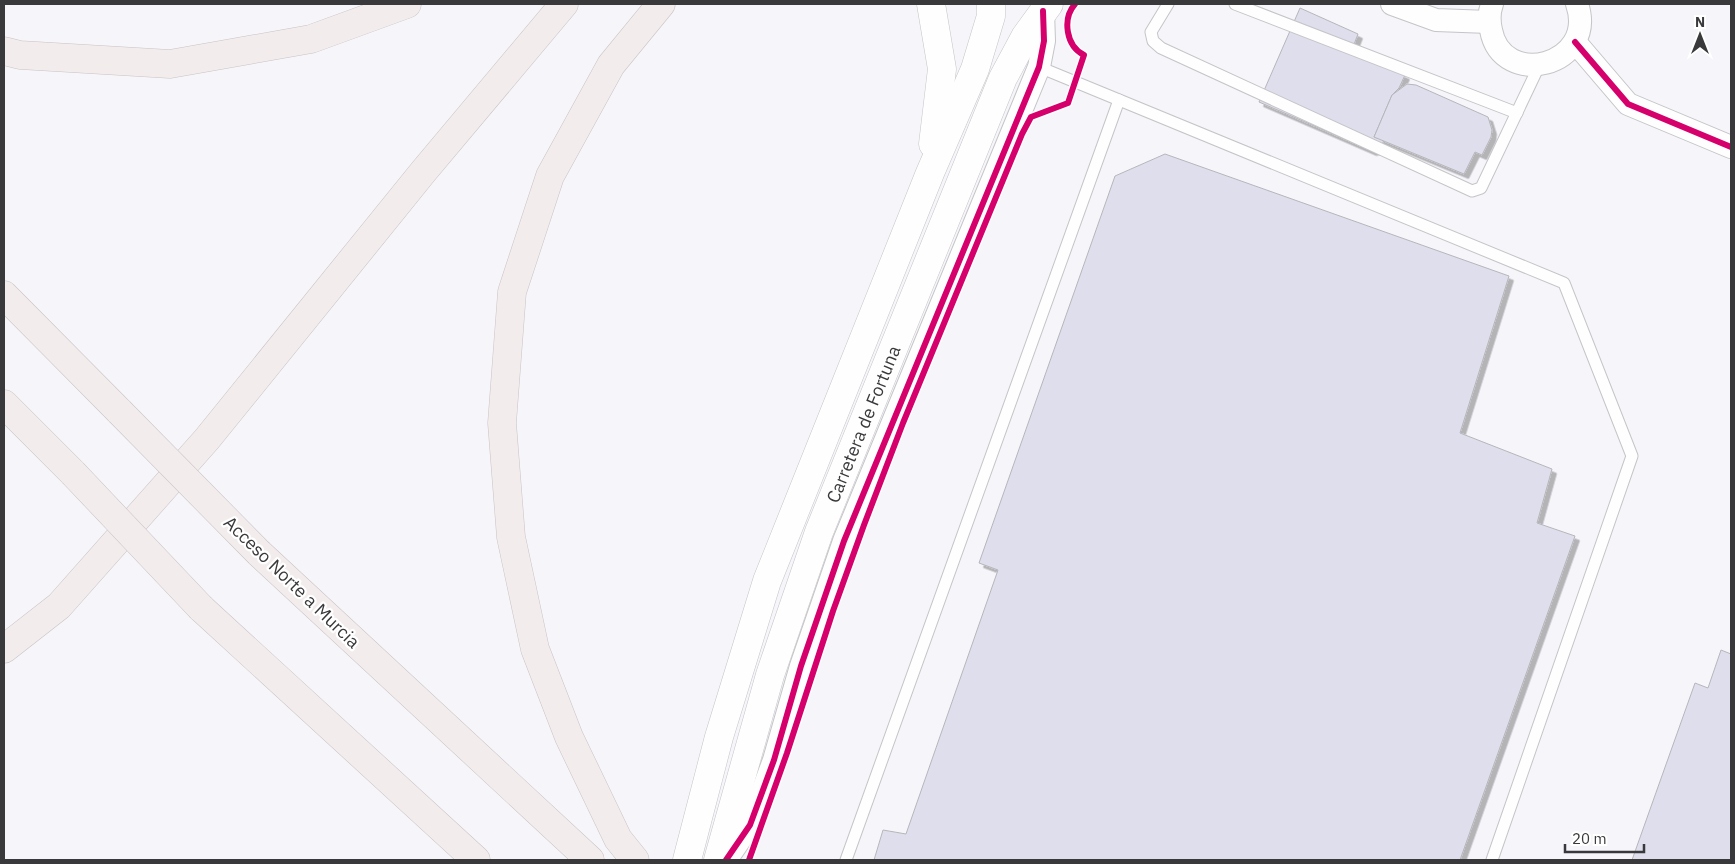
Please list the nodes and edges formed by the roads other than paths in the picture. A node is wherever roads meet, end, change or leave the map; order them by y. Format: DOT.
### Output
graph roads {
  1 [pos="407,4"];
  2 [pos="564,4"];
  3 [pos="661,4"];
  4 [pos="930,4"];
  5 [pos="991,4"];
  6 [pos="1168,4"];
  7 [pos="1235,4"];
  8 [pos="1392,4"];
  9 [pos="1577,4"];
  10 [pos="1046,7"];
  11 [pos="1491,13"];
  12 [pos="1575,42"];
  13 [pos="4,51"];
  14 [pos="1539,66"];
  15 [pos="1039,67"];
  16 [pos="1118,100"];
  17 [pos="1517,112"];
  18 [pos="1731,147"];
  19 [pos="930,173"];
  20 [pos="4,295"];
  21 [pos="4,404"];
  22 [pos="4,649"];
  23 [pos="689,855"];
  24 [pos="476,860"];
  25 [pos="590,860"];
  26 [pos="635,860"];
  27 [pos="718,860"];
  28 [pos="726,860"];
  29 [pos="846,860"];
  30 [pos="1492,860"];
  1 -- 13 [label="highway"];
  2 -- 22 [label="highway"];
  3 -- 26 [label="highway"];
  4 -- 19 [label="main road"];
  5 -- 19 [label="main road, Carretera de Fortuna"];
  6 -- 17 [label="lane"];
  7 -- 17 [label="lane"];
  8 -- 11 [label="street"];
  9 -- 12 [label="street"];
  10 -- 15 [label="street"];
  10 -- 27 [label="main road, Carretera de Fortuna"];
  11 -- 14 [label="street"];
  12 -- 14 [label="street"];
  12 -- 18 [label="street"];
  14 -- 17 [label="lane"];
  15 -- 16 [label="lane"];
  15 -- 28 [label="street"];
  16 -- 29 [label="lane"];
  16 -- 30 [label="lane"];
  19 -- 23 [label="main road, Carretera de Fortuna"];
  20 -- 25 [label="highway, Acceso Norte a Murcia, bridge"];
  21 -- 24 [label="highway, bridge"];
}
